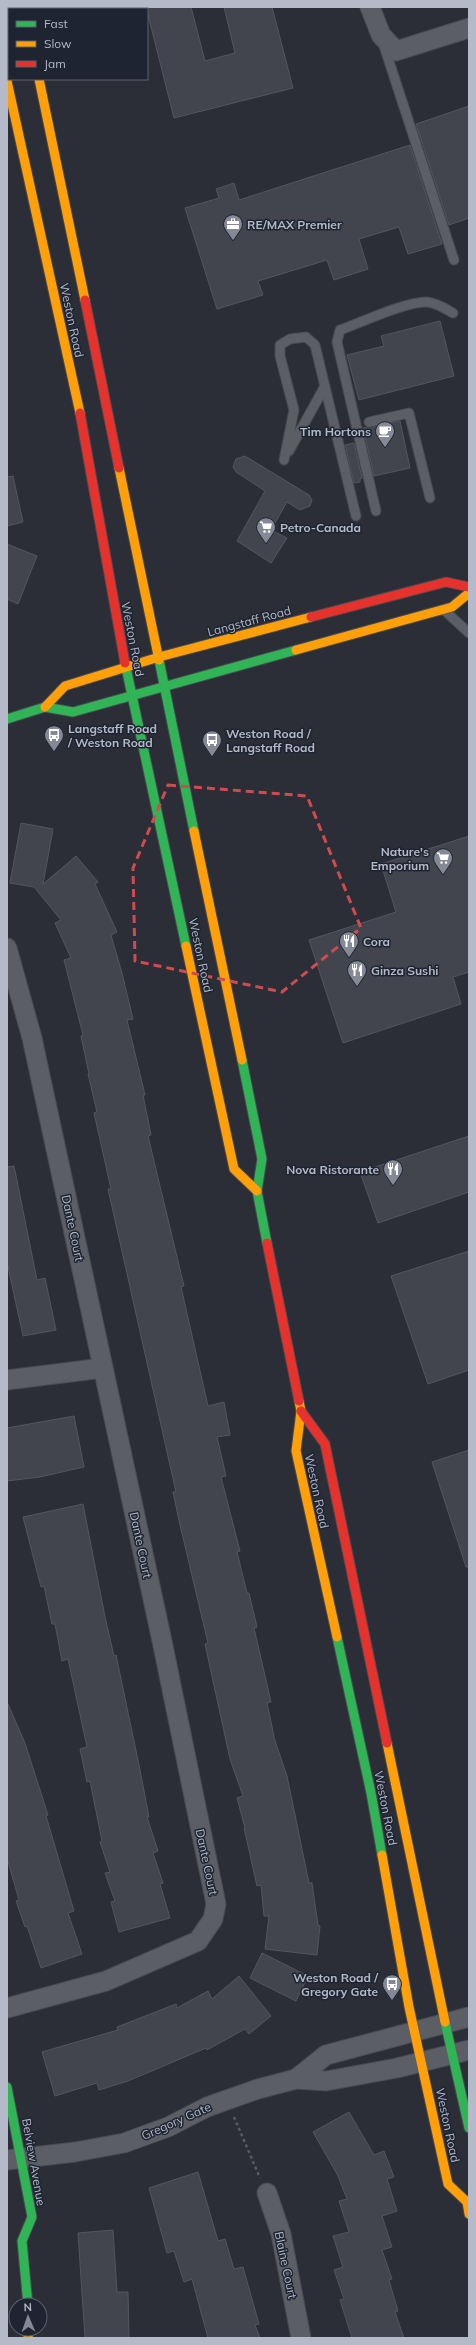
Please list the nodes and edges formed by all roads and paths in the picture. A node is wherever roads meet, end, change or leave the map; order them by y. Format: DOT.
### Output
graph roads {
  1 [pos="370,7"];
  2 [pos="469,28"];
  3 [pos="381,35"];
  4 [pos="39,80"];
  5 [pos="7,82"];
  6 [pos="454,260"];
  7 [pos="452,313"];
  8 [pos="325,386"];
  9 [pos="369,422"];
  10 [pos="430,498"];
  11 [pos="376,511"];
  12 [pos="356,516"];
  13 [pos="469,587"];
  14 [pos="469,593"];
  15 [pos="443,610"];
  16 [pos="469,633"];
  17 [pos="160,657"];
  18 [pos="126,667"];
  19 [pos="166,686"];
  20 [pos="132,695"];
  21 [pos="45,707"];
  22 [pos="7,719"];
  23 [pos="7,948"];
  24 [pos="257,1191"];
  25 [pos="103,1368"];
  26 [pos="7,1380"];
  27 [pos="301,1411"];
  28 [pos="7,2008"];
  29 [pos="469,2017"];
  30 [pos="445,2023"];
  31 [pos="414,2031"];
  32 [pos="461,2052"];
  33 [pos="422,2062"];
  34 [pos="296,2079"];
  35 [pos="7,2087"];
  36 [pos="228,2099"];
  37 [pos="469,2128"];
  38 [pos="14,2159"];
  39 [pos="267,2193"];
  40 [pos="468,2200"];
  41 [pos="469,2214"];
  42 [pos="12,2232"];
  43 [pos="22,2241"];
  44 [pos="27,2297"];
  45 [pos="301,2338"];
  1 -- 3 [label="street"];
  2 -- 3 [label="street"];
  3 -- 6 [label="lane"];
  4 -- 17 [label="main road, Weston Road"];
  5 -- 18 [label="main road, Weston Road"];
  7 -- 11 [label="lane"];
  8 -- 8 [label="lane"];
  8 -- 12 [label="lane"];
  9 -- 10 [label="lane"];
  13 -- 17 [label="main road, Langstaff Road"];
  14 -- 15 [label="main road, Langstaff Road"];
  15 -- 16 [label="lane"];
  15 -- 19 [label="main road, Langstaff Road"];
  17 -- 18 [label="main road, Langstaff Road"];
  17 -- 19 [label="main road, Weston Road"];
  18 -- 20 [label="main road, Weston Road"];
  18 -- 21 [label="main road, Langstaff Road"];
  19 -- 20 [label="main road, Langstaff Road"];
  19 -- 24 [label="main road, Weston Road"];
  20 -- 21 [label="main road, Langstaff Road"];
  20 -- 24 [label="main road, Weston Road"];
  21 -- 22 [label="main road, Langstaff Road"];
  23 -- 25 [label="street, Dante Court"];
  24 -- 27 [label="main road, Weston Road"];
  25 -- 26 [label="street"];
  25 -- 28 [label="street, Dante Court"];
  27 -- 30 [label="main road, Weston Road"];
  27 -- 31 [label="main road, Weston Road"];
  29 -- 30 [label="street, Gregory Gate"];
  30 -- 31 [label="street, Gregory Gate"];
  30 -- 32 [label="main road, Weston Road"];
  31 -- 33 [label="main road, Weston Road"];
  31 -- 34 [label="street, Gregory Gate"];
  32 -- 33 [label="street, Gregory Gate"];
  32 -- 37 [label="main road, Weston Road"];
  33 -- 34 [label="street, Gregory Gate"];
  33 -- 40 [label="main road, Weston Road"];
  34 -- 36 [label="street, Gregory Gate"];
  35 -- 38 [label="main road, Belview Avenue"];
  36 -- 38 [label="street, Gregory Gate"];
  36 -- 39 [label="path"];
  38 -- 43 [label="main road, Belview Avenue"];
  39 -- 45 [label="street, Blaine Court"];
  40 -- 41 [label="main road, Weston Road"];
  42 -- 43 [label="main road"];
  43 -- 44 [label="main road, Belview Avenue"];
}
